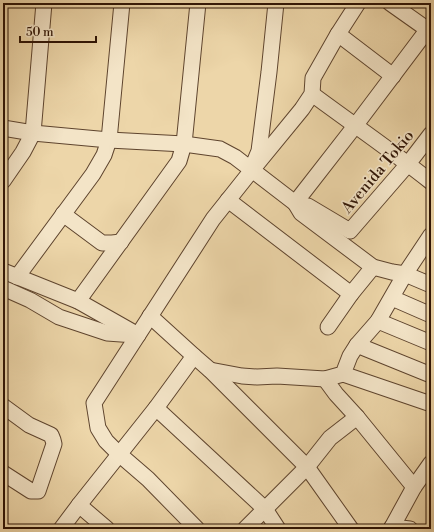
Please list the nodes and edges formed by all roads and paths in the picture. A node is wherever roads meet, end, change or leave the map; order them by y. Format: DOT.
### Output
graph roads {
  1 [pos="44,3"];
  2 [pos="122,3"];
  3 [pos="198,3"];
  4 [pos="276,3"];
  5 [pos="355,3"];
  6 [pos="390,3"];
  7 [pos="430,29"];
  8 [pos="338,34"];
  9 [pos="393,76"];
  10 [pos="312,94"];
  11 [pos="355,126"];
  12 [pos="3,128"];
  13 [pos="33,132"];
  14 [pos="431,134"];
  15 [pos="109,140"];
  16 [pos="184,144"];
  17 [pos="408,164"];
  18 [pos="252,170"];
  19 [pos="3,181"];
  20 [pos="431,182"];
  21 [pos="228,200"];
  22 [pos="296,202"];
  23 [pos="63,214"];
  24 [pos="431,234"];
  25 [pos="121,242"];
  26 [pos="427,249"];
  27 [pos="373,267"];
  28 [pos="3,271"];
  29 [pos="405,274"];
  30 [pos="17,277"];
  31 [pos="431,285"];
  32 [pos="3,288"];
  33 [pos="351,294"];
  34 [pos="392,298"];
  35 [pos="78,301"];
  36 [pos="431,315"];
  37 [pos="150,316"];
  38 [pos="378,321"];
  39 [pos="328,327"];
  40 [pos="138,335"];
  41 [pos="431,343"];
  42 [pos="356,345"];
  43 [pos="194,356"];
  44 [pos="210,370"];
  45 [pos="343,374"];
  46 [pos="431,375"];
  47 [pos="325,379"];
  48 [pos="431,404"];
  49 [pos="3,406"];
  50 [pos="156,408"];
  51 [pos="357,418"];
  52 [pos="120,454"];
  53 [pos="431,463"];
  54 [pos="307,467"];
  55 [pos="3,473"];
  56 [pos="414,487"];
  57 [pos="79,505"];
  58 [pos="265,509"];
  59 [pos="392,528"];
  60 [pos="61,529"];
  61 [pos="107,529"];
  62 [pos="197,529"];
  63 [pos="245,529"];
  64 [pos="278,529"];
  65 [pos="351,529"];
  66 [pos="410,529"];
  1 -- 13 [label="street"];
  2 -- 15 [label="street"];
  3 -- 16 [label="street"];
  4 -- 18 [label="street"];
  5 -- 8 [label="street"];
  6 -- 7 [label="street"];
  7 -- 9 [label="street"];
  8 -- 9 [label="street"];
  8 -- 10 [label="street"];
  9 -- 11 [label="street"];
  10 -- 11 [label="street"];
  10 -- 18 [label="street"];
  11 -- 17 [label="street"];
  11 -- 22 [label="street"];
  12 -- 13 [label="street"];
  13 -- 15 [label="street"];
  13 -- 19 [label="street"];
  14 -- 17 [label="street, Avenida Tokio"];
  15 -- 16 [label="street"];
  15 -- 23 [label="street"];
  16 -- 18 [label="street"];
  16 -- 25 [label="street"];
  17 -- 20 [label="street"];
  17 -- 22 [label="street, Avenida Tokio"];
  18 -- 21 [label="street"];
  18 -- 22 [label="street"];
  21 -- 33 [label="street"];
  21 -- 37 [label="street"];
  22 -- 27 [label="street"];
  23 -- 25 [label="street"];
  23 -- 30 [label="street"];
  24 -- 26 [label="street"];
  25 -- 35 [label="street"];
  26 -- 29 [label="street"];
  27 -- 29 [label="street"];
  27 -- 33 [label="street"];
  28 -- 30 [label="street"];
  29 -- 31 [label="street"];
  29 -- 34 [label="street"];
  30 -- 35 [label="street"];
  32 -- 40 [label="street"];
  33 -- 39 [label="street"];
  34 -- 36 [label="street"];
  34 -- 38 [label="street"];
  35 -- 40 [label="street"];
  37 -- 40 [label="street"];
  37 -- 43 [label="street"];
  38 -- 41 [label="street"];
  38 -- 42 [label="street"];
  40 -- 52 [label="street"];
  42 -- 45 [label="street"];
  42 -- 46 [label="street"];
  43 -- 44 [label="street"];
  43 -- 50 [label="street"];
  44 -- 47 [label="street"];
  44 -- 54 [label="street"];
  45 -- 47 [label="street"];
  45 -- 48 [label="street"];
  47 -- 51 [label="street"];
  49 -- 55 [label="street"];
  50 -- 52 [label="street"];
  50 -- 58 [label="street"];
  51 -- 54 [label="street"];
  51 -- 56 [label="street"];
  52 -- 57 [label="street"];
  52 -- 62 [label="street"];
  53 -- 56 [label="street"];
  54 -- 58 [label="street"];
  54 -- 65 [label="street"];
  56 -- 59 [label="street"];
  57 -- 60 [label="street"];
  57 -- 61 [label="street"];
  58 -- 63 [label="street"];
  58 -- 64 [label="street"];
  59 -- 66 [label="street"];
}
